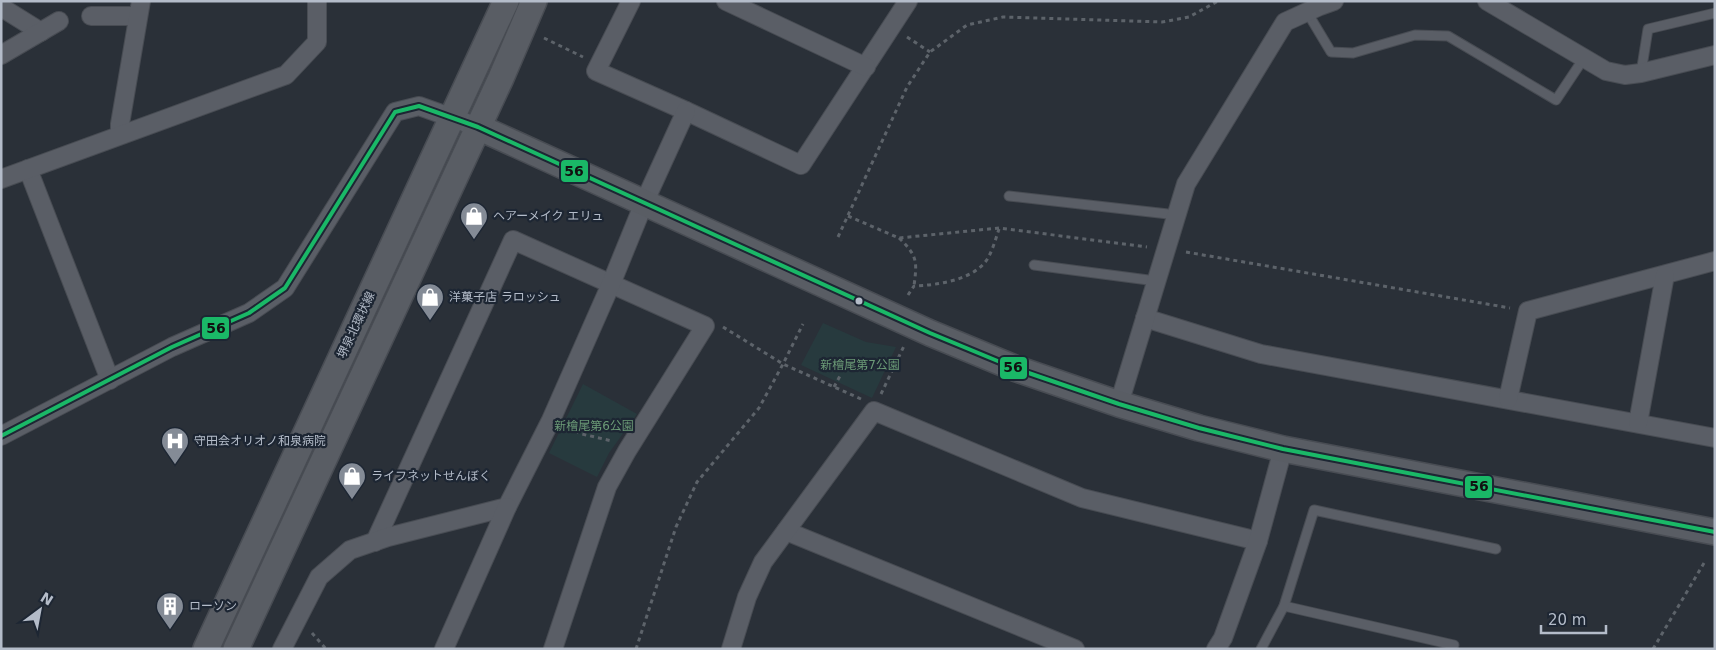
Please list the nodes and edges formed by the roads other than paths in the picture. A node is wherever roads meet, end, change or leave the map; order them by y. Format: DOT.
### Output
graph roads {
  1 [pos="317,1"];
  2 [pos="505,1"];
  3 [pos="534,1"];
  4 [pos="631,1"];
  5 [pos="726,1"];
  6 [pos="908,1"];
  7 [pos="1334,1"];
  8 [pos="1487,1"];
  9 [pos="1,7"];
  10 [pos="139,9"];
  11 [pos="1307,12"];
  12 [pos="1715,12"];
  13 [pos="91,16"];
  14 [pos="59,21"];
  15 [pos="41,32"];
  16 [pos="1,55"];
  17 [pos="1715,55"];
  18 [pos="1584,58"];
  19 [pos="866,67"];
  20 [pos="1641,73"];
  21 [pos="686,110"];
  22 [pos="453,117"];
  23 [pos="478,127"];
  24 [pos="120,135"];
  25 [pos="28,169"];
  26 [pos="1,179"];
  27 [pos="1009,196"];
  28 [pos="644,203"];
  29 [pos="1177,215"];
  30 [pos="1715,261"];
  31 [pos="1034,265"];
  32 [pos="1666,275"];
  33 [pos="1156,281"];
  34 [pos="611,284"];
  35 [pos="1145,318"];
  36 [pos="110,380"];
  37 [pos="1508,399"];
  38 [pos="1119,404"];
  39 [pos="1638,423"];
  40 [pos="1,436"];
  41 [pos="1715,438"];
  42 [pos="1283,449"];
  43 [pos="507,507"];
  44 [pos="786,531"];
  45 [pos="1715,532"];
  46 [pos="1258,541"];
  47 [pos="375,542"];
  48 [pos="1496,549"];
  49 [pos="1284,606"];
  50 [pos="1454,645"];
  51 [pos="206,649"];
  52 [pos="236,649"];
  53 [pos="282,649"];
  54 [pos="444,649"];
  55 [pos="553,649"];
  56 [pos="730,649"];
  57 [pos="1075,649"];
  58 [pos="1216,649"];
  59 [pos="1261,649"];
  1 -- 24 [label="street"];
  2 -- 22 [label="main road, 堺泉北環状線"];
  3 -- 23 [label="main road"];
  4 -- 21 [label="street"];
  5 -- 19 [label="street"];
  6 -- 19 [label="street"];
  7 -- 11 [label="street"];
  8 -- 18 [label="street"];
  9 -- 15 [label="street"];
  10 -- 13 [label="street"];
  10 -- 24 [label="street"];
  11 -- 18 [label="lane"];
  11 -- 29 [label="street"];
  12 -- 20 [label="lane"];
  14 -- 15 [label="street"];
  15 -- 16 [label="street"];
  17 -- 20 [label="street"];
  18 -- 20 [label="street"];
  19 -- 21 [label="street"];
  21 -- 28 [label="street"];
  22 -- 23 [label="street"];
  22 -- 36 [label="street"];
  22 -- 51 [label="main road, 堺泉北環状線"];
  23 -- 28 [label="main road"];
  23 -- 52 [label="main road"];
  24 -- 25 [label="street"];
  25 -- 26 [label="street"];
  25 -- 36 [label="street"];
  27 -- 29 [label="lane"];
  28 -- 34 [label="street"];
  28 -- 38 [label="main road"];
  29 -- 33 [label="street"];
  30 -- 32 [label="street"];
  31 -- 33 [label="lane"];
  32 -- 37 [label="street"];
  32 -- 39 [label="street"];
  33 -- 35 [label="street"];
  34 -- 43 [label="street"];
  34 -- 47 [label="street"];
  34 -- 55 [label="street"];
  35 -- 37 [label="street"];
  35 -- 38 [label="street"];
  36 -- 40 [label="street"];
  37 -- 39 [label="street"];
  38 -- 42 [label="main road"];
  39 -- 41 [label="street"];
  42 -- 45 [label="main road"];
  42 -- 46 [label="street"];
  43 -- 47 [label="street"];
  43 -- 54 [label="street"];
  44 -- 46 [label="street"];
  44 -- 56 [label="street"];
  44 -- 57 [label="street"];
  46 -- 58 [label="street"];
  47 -- 53 [label="street"];
  48 -- 49 [label="lane"];
  49 -- 50 [label="lane"];
  49 -- 59 [label="lane"];
}
